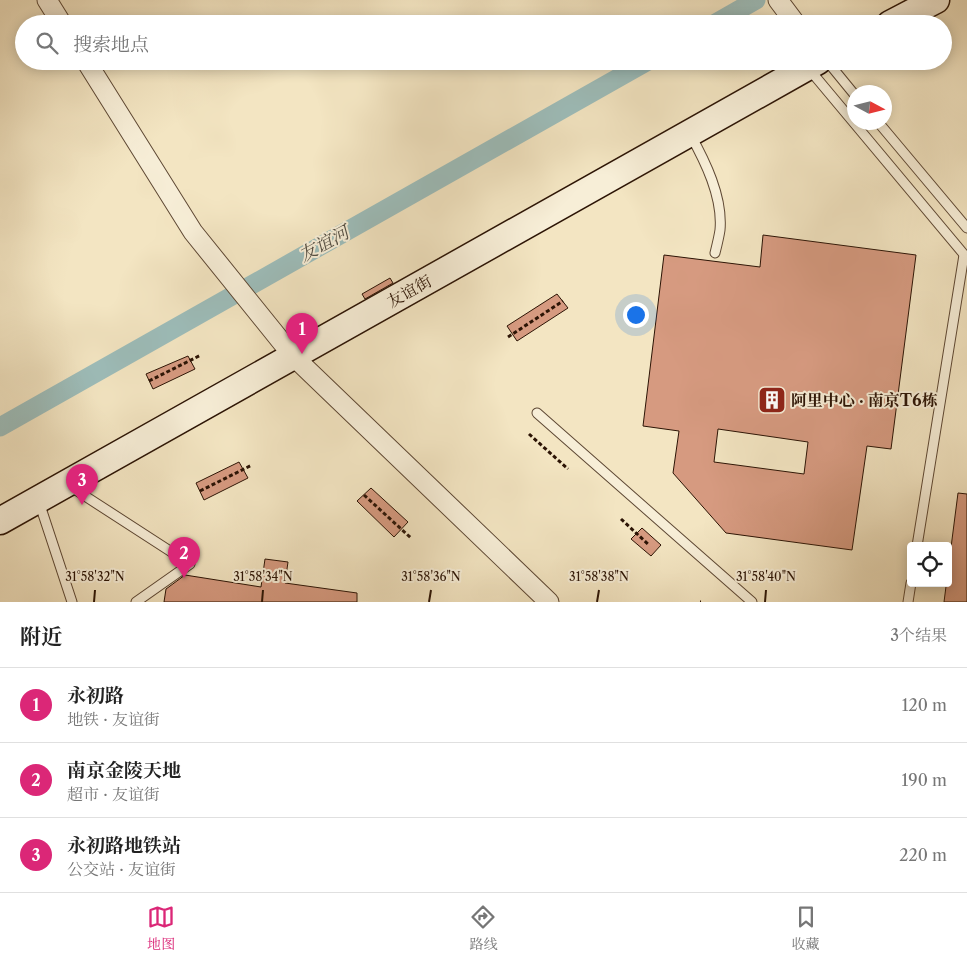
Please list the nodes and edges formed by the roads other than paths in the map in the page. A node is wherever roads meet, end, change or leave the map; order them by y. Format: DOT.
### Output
graph roads {
  1 [pos="47,0"];
  2 [pos="936,0"];
  3 [pos="56,15"];
  4 [pos="907,15"];
  5 [pos="92,70"];
  6 [pos="804,70"];
  7 [pos="822,70"];
  8 [pos="825,70"];
  9 [pos="847,88"];
  10 [pos="885,130"];
  11 [pos="689,134"];
  12 [pos="967,228"];
  13 [pos="715,252"];
  14 [pos="966,257"];
  15 [pos="293,356"];
  16 [pos="537,414"];
  17 [pos="66,484"];
  18 [pos="38,499"];
  19 [pos="0,521"];
  20 [pos="918,542"];
  21 [pos="910,587"];
  22 [pos="72,602"];
  23 [pos="136,602"];
  24 [pos="549,602"];
  25 [pos="752,602"];
  26 [pos="908,602"];
  1 -- 3 [label="street"];
  2 -- 4 [label="street"];
  5 -- 15 [label="street"];
  6 -- 11 [label="street, 友谊街"];
  7 -- 14 [label="lane"];
  8 -- 9 [label="lane"];
  10 -- 12 [label="lane"];
  11 -- 13 [label="lane"];
  11 -- 15 [label="street, 友谊街"];
  14 -- 20 [label="lane"];
  15 -- 17 [label="street, 友谊街"];
  15 -- 24 [label="street"];
  16 -- 25 [label="lane"];
  17 -- 18 [label="street, 友谊街"];
  17 -- 23 [label="lane"];
  18 -- 19 [label="street, 友谊街"];
  18 -- 22 [label="lane"];
  21 -- 26 [label="lane"];
}
